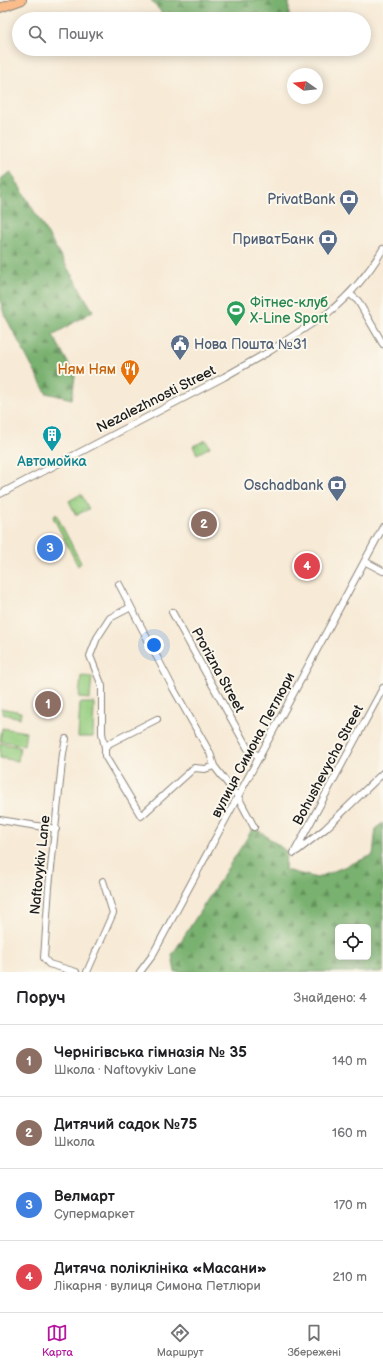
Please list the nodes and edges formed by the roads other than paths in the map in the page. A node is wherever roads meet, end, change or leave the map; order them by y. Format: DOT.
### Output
graph roads {
  1 [pos="22,0"];
  2 [pos="0,8"];
  3 [pos="383,249"];
  4 [pos="350,294"];
  5 [pos="383,344"];
  6 [pos="0,494"];
  7 [pos="383,528"];
  8 [pos="366,562"];
  9 [pos="383,571"];
  10 [pos="119,584"];
  11 [pos="131,607"];
  12 [pos="172,612"];
  13 [pos="383,688"];
  14 [pos="157,719"];
  15 [pos="66,739"];
  16 [pos="106,748"];
  17 [pos="260,757"];
  18 [pos="214,766"];
  19 [pos="383,773"];
  20 [pos="238,797"];
  21 [pos="0,820"];
  22 [pos="254,827"];
  23 [pos="56,829"];
  24 [pos="103,881"];
  25 [pos="76,972"];
  26 [pos="87,972"];
  27 [pos="140,972"];
  1 -- 2 [label="main road"];
  3 -- 4 [label="street, Nezalezhnosti Street"];
  4 -- 5 [label="street"];
  4 -- 6 [label="street, Nezalezhnosti Street"];
  7 -- 8 [label="street, вулиця Симона Петлюри"];
  8 -- 9 [label="street"];
  8 -- 17 [label="street, вулиця Симона Петлюри"];
  10 -- 11 [label="street"];
  11 -- 16 [label="street"];
  11 -- 18 [label="street"];
  12 -- 17 [label="street, Prorizna Street"];
  13 -- 19 [label="street, Bohushevycha Street"];
  14 -- 16 [label="street"];
  15 -- 23 [label="street, Naftovykiv Lane"];
  16 -- 18 [label="street"];
  17 -- 20 [label="street, вулиця Симона Петлюри"];
  18 -- 20 [label="street"];
  20 -- 22 [label="street"];
  20 -- 27 [label="street, вулиця Симона Петлюри"];
  21 -- 23 [label="street"];
  23 -- 25 [label="street, Naftovykiv Lane"];
  24 -- 26 [label="street"];
}
